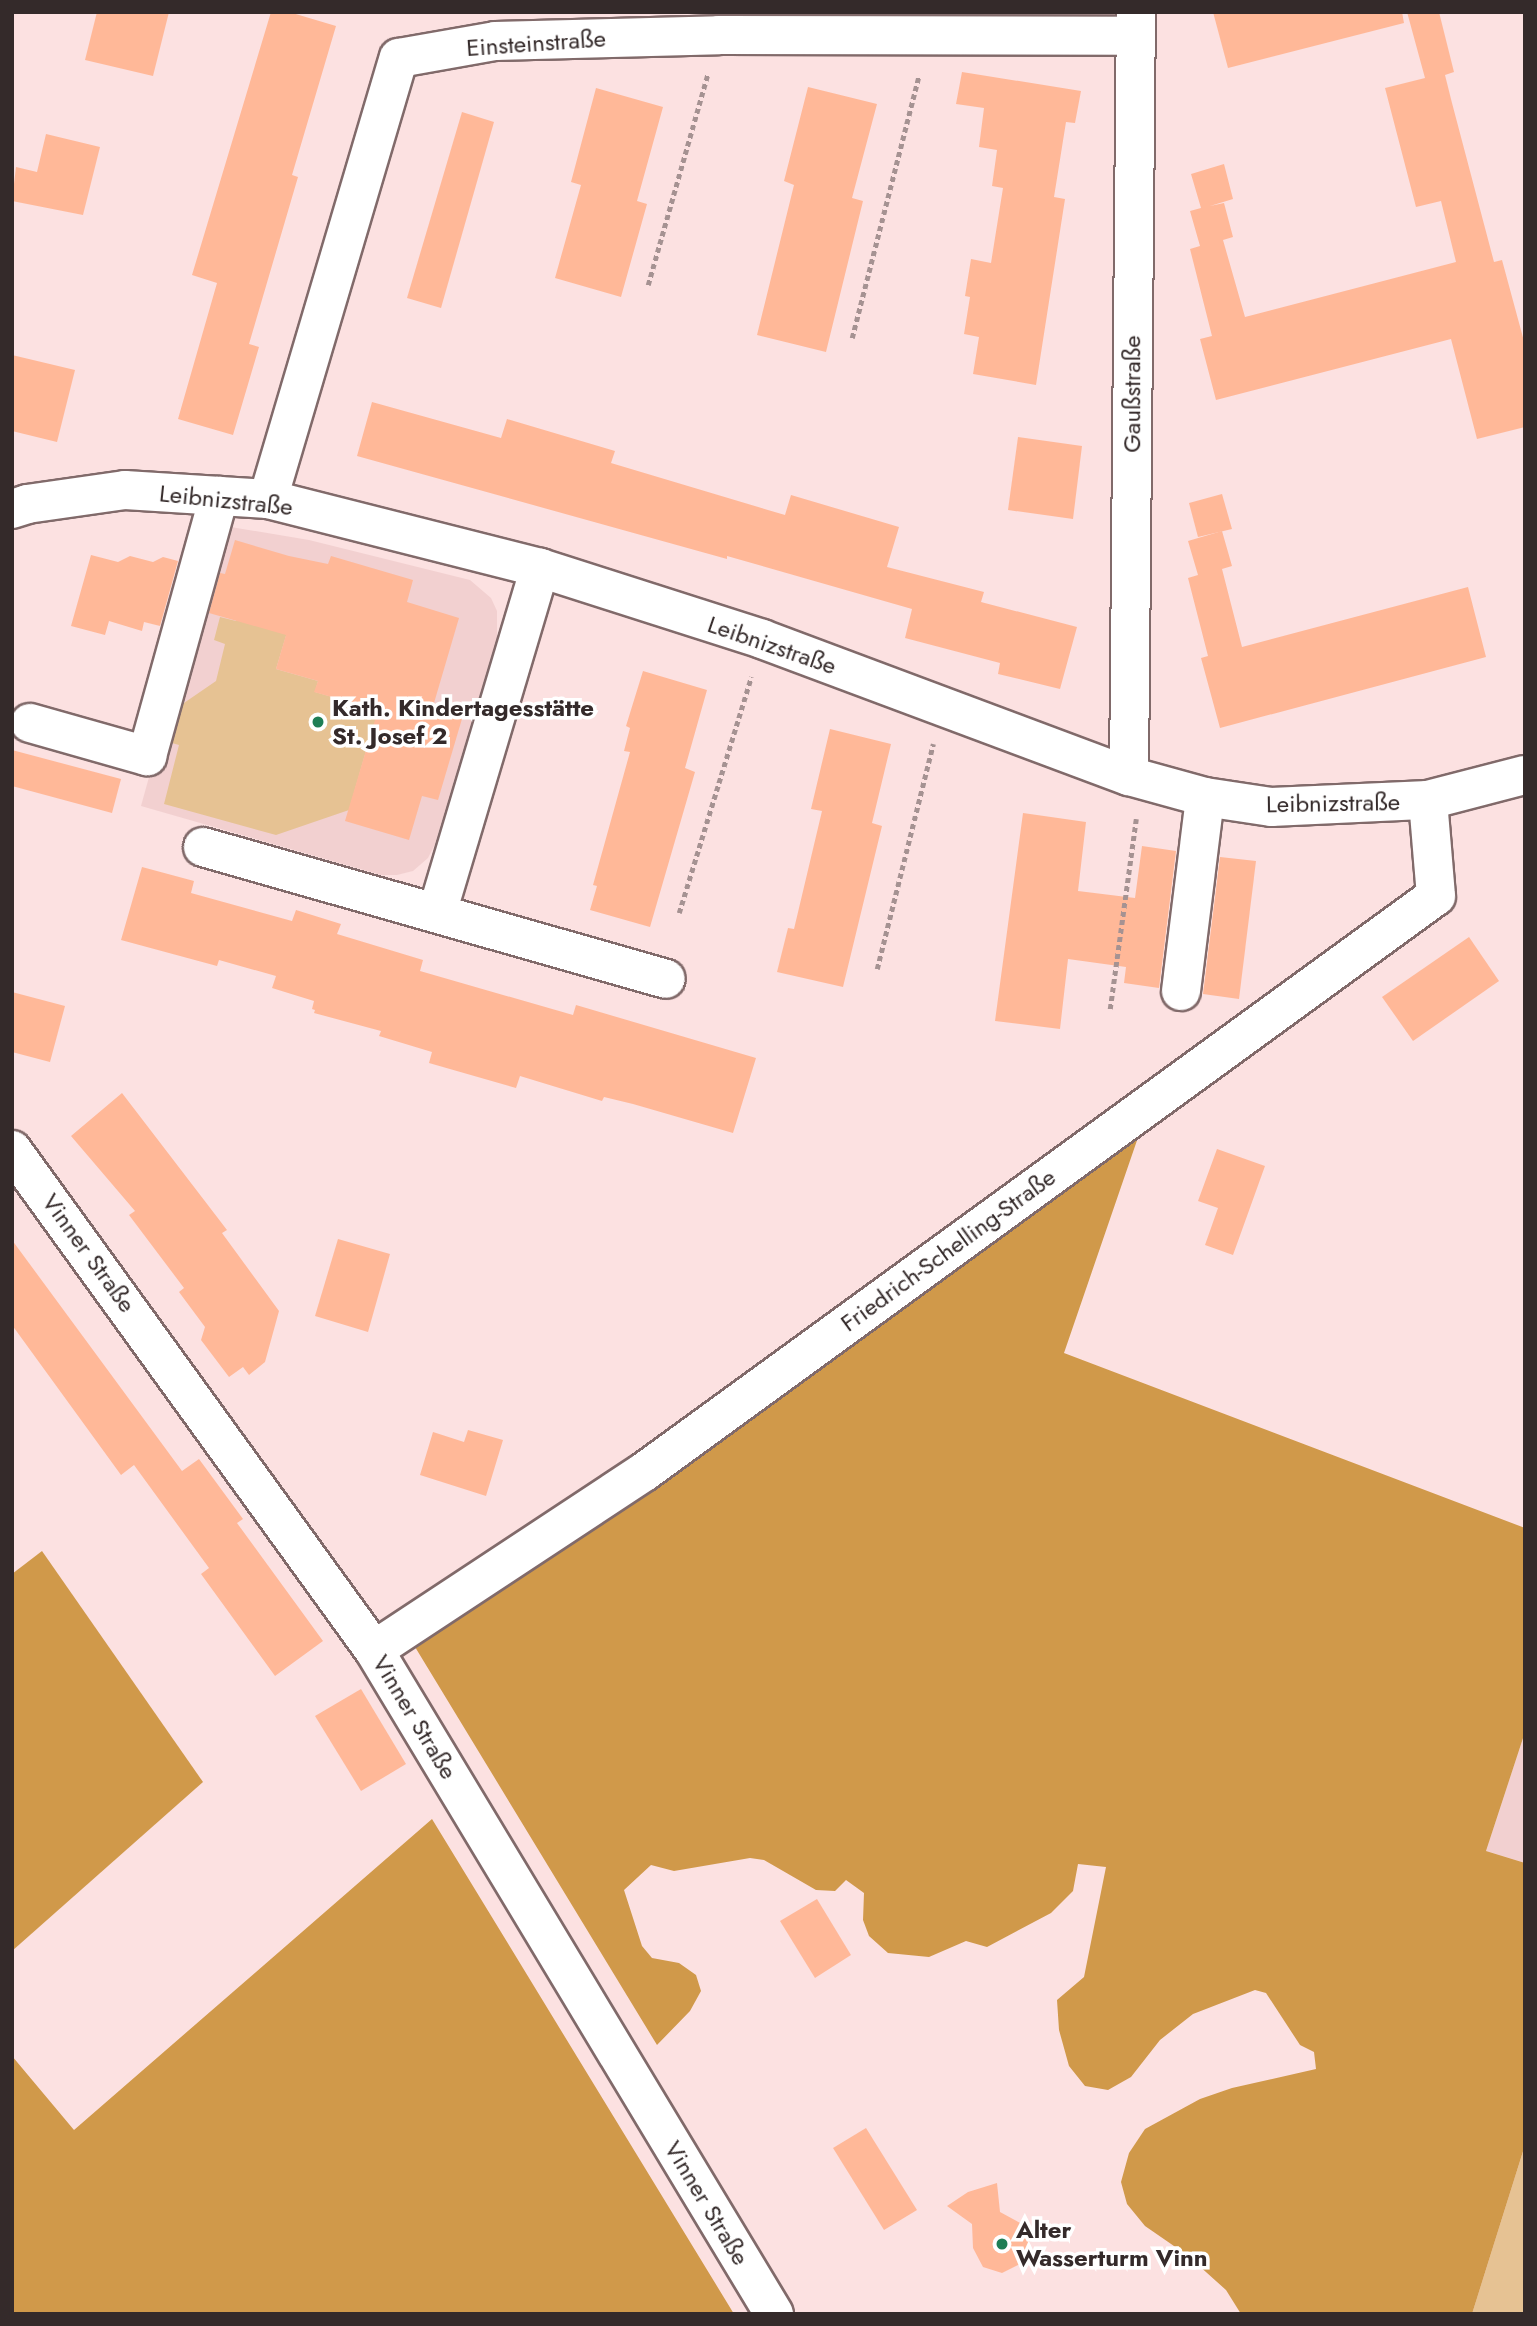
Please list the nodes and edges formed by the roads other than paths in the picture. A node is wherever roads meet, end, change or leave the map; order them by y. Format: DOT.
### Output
graph roads {
  1 [pos="1135,24"];
  2 [pos="219,496"];
  3 [pos="268,499"];
  4 [pos="12,509"];
  5 [pos="540,568"];
  6 [pos="30,723"];
  7 [pos="1525,775"];
  8 [pos="1135,778"];
  9 [pos="1205,797"];
  10 [pos="1428,800"];
  11 [pos="203,846"];
  12 [pos="436,914"];
  13 [pos="666,979"];
  14 [pos="1181,991"];
  15 [pos="12,1150"];
  16 [pos="374,1650"];
  17 [pos="774,2314"];
  1 -- 3 [label="street, Einsteinstraße"];
  1 -- 8 [label="street, Gaußstraße"];
  2 -- 3 [label="street, Leibnizstraße"];
  2 -- 4 [label="street, Leibnizstraße"];
  2 -- 6 [label="street"];
  3 -- 5 [label="street, Leibnizstraße"];
  5 -- 8 [label="street, Leibnizstraße"];
  5 -- 12 [label="street"];
  7 -- 10 [label="street, Leibnizstraße"];
  8 -- 9 [label="street, Leibnizstraße"];
  9 -- 10 [label="street, Leibnizstraße"];
  9 -- 14 [label="street"];
  10 -- 16 [label="street, Friedrich-Schelling-Straße"];
  11 -- 12 [label="street"];
  12 -- 13 [label="street"];
  15 -- 16 [label="street, Vinner Straße"];
  16 -- 17 [label="street, Vinner Straße"];
}
